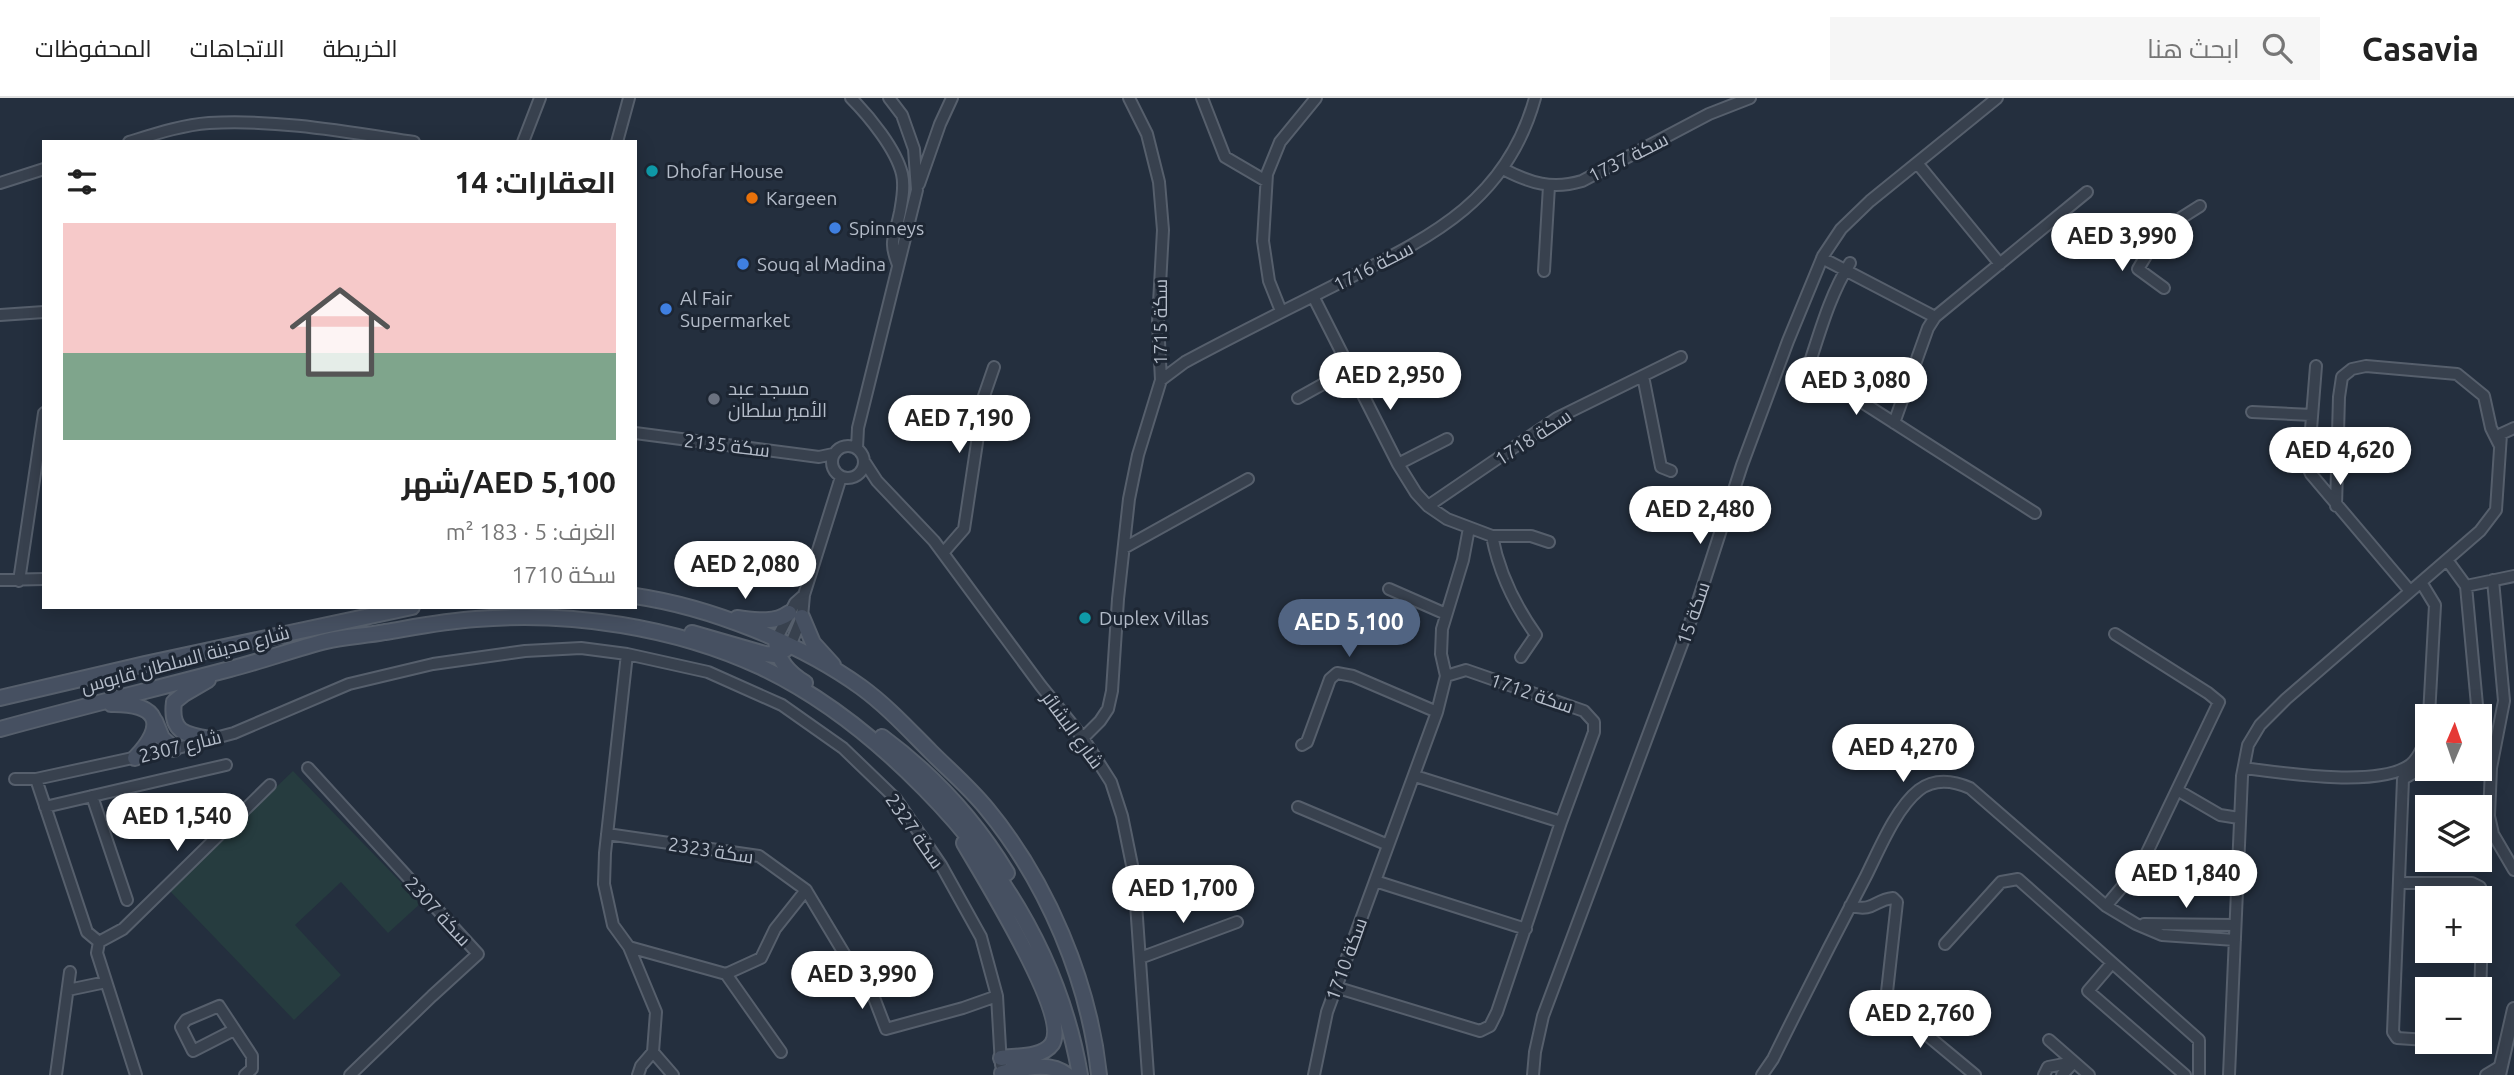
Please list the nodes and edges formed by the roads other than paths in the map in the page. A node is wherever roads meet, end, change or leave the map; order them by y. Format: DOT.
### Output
graph roads {
  1 [pos="629,98"];
  2 [pos="851,98"];
  3 [pos="889,98"];
  4 [pos="952,98"];
  5 [pos="1129,98"];
  6 [pos="1202,98"];
  7 [pos="1316,98"];
  8 [pos="1535,98"];
  9 [pos="1750,98"];
  10 [pos="1997,98"];
  11 [pos="538,99"];
  12 [pos="1724,102"];
  13 [pos="937,133"];
  14 [pos="909,135"];
  15 [pos="347,137"];
  16 [pos="136,140"];
  17 [pos="387,140"];
  18 [pos="524,140"];
  19 [pos="618,140"];
  20 [pos="1917,163"];
  21 [pos="1503,169"];
  22 [pos="42,170"];
  23 [pos="1266,181"];
  24 [pos="0,183"];
  25 [pos="1549,186"];
  26 [pos="917,190"];
  27 [pos="2087,192"];
  28 [pos="2200,206"];
  29 [pos="2137,225"];
  30 [pos="2155,242"];
  31 [pos="1822,258"];
  32 [pos="897,260"];
  33 [pos="2000,264"];
  34 [pos="1848,267"];
  35 [pos="1544,271"];
  36 [pos="2164,288"];
  37 [pos="1313,296"];
  38 [pos="1281,311"];
  39 [pos="42,312"];
  40 [pos="0,315"];
  41 [pos="1935,317"];
  42 [pos="1681,357"];
  43 [pos="2316,366"];
  44 [pos="994,367"];
  45 [pos="1350,369"];
  46 [pos="1643,376"];
  47 [pos="1161,380"];
  48 [pos="1298,398"];
  49 [pos="2252,412"];
  50 [pos="2312,415"];
  51 [pos="1894,423"];
  52 [pos="42,426"];
  53 [pos="2514,428"];
  54 [pos="637,433"];
  55 [pos="1447,439"];
  56 [pos="2499,444"];
  57 [pos="852,447"];
  58 [pos="832,459"];
  59 [pos="864,461"];
  60 [pos="1398,464"];
  61 [pos="1671,471"];
  62 [pos="841,477"];
  63 [pos="854,477"];
  64 [pos="1248,480"];
  65 [pos="877,481"];
  66 [pos="1428,506"];
  67 [pos="2336,506"];
  68 [pos="2035,513"];
  69 [pos="1469,528"];
  70 [pos="1492,536"];
  71 [pos="1549,542"];
  72 [pos="1124,548"];
  73 [pos="943,553"];
  74 [pos="2447,560"];
  75 [pos="2514,576"];
  76 [pos="42,579"];
  77 [pos="0,580"];
  78 [pos="2493,580"];
  79 [pos="19,581"];
  80 [pos="2421,582"];
  81 [pos="2466,586"];
  82 [pos="1389,589"];
  83 [pos="2410,592"];
  84 [pos="637,596"];
  85 [pos="403,609"];
  86 [pos="708,614"];
  87 [pos="1446,614"];
  88 [pos="796,615"];
  89 [pos="518,617"];
  90 [pos="2115,634"];
  91 [pos="782,647"];
  92 [pos="627,654"];
  93 [pos="1521,657"];
  94 [pos="234,668"];
  95 [pos="1446,676"];
  96 [pos="847,677"];
  97 [pos="0,698"];
  98 [pos="88,704"];
  99 [pos="2430,704"];
  100 [pos="2477,704"];
  101 [pos="1437,712"];
  102 [pos="154,720"];
  103 [pos="0,729"];
  104 [pos="1083,737"];
  105 [pos="2492,738"];
  106 [pos="210,739"];
  107 [pos="1302,745"];
  108 [pos="174,749"];
  109 [pos="135,758"];
  110 [pos="2415,759"];
  111 [pos="226,765"];
  112 [pos="307,768"];
  113 [pos="2244,768"];
  114 [pos="2415,772"];
  115 [pos="1415,776"];
  116 [pos="15,779"];
  117 [pos="36,779"];
  118 [pos="2484,781"];
  119 [pos="270,785"];
  120 [pos="2177,790"];
  121 [pos="92,796"];
  122 [pos="45,807"];
  123 [pos="1298,807"];
  124 [pos="944,808"];
  125 [pos="2239,818"];
  126 [pos="1561,822"];
  127 [pos="607,834"];
  128 [pos="1388,845"];
  129 [pos="2514,870"];
  130 [pos="1375,881"];
  131 [pos="2399,883"];
  132 [pos="806,890"];
  133 [pos="127,900"];
  134 [pos="1850,906"];
  135 [pos="2106,906"];
  136 [pos="1237,922"];
  137 [pos="2136,924"];
  138 [pos="2235,925"];
  139 [pos="1526,929"];
  140 [pos="2235,940"];
  141 [pos="99,943"];
  142 [pos="1945,944"];
  143 [pos="629,947"];
  144 [pos="1140,958"];
  145 [pos="2112,962"];
  146 [pos="70,972"];
  147 [pos="726,974"];
  148 [pos="2481,977"];
  149 [pos="106,982"];
  150 [pos="1055,982"];
  151 [pos="1335,987"];
  152 [pos="68,990"];
  153 [pos="998,996"];
  154 [pos="2514,1009"];
  155 [pos="234,1030"];
  156 [pos="1094,1035"];
  157 [pos="2415,1039"];
  158 [pos="2049,1040"];
  159 [pos="653,1052"];
  160 [pos="781,1052"];
  161 [pos="1001,1058"];
  162 [pos="2074,1062"];
  163 [pos="2500,1070"];
  164 [pos="1002,1074"];
  165 [pos="56,1075"];
  166 [pos="136,1075"];
  167 [pos="245,1075"];
  168 [pos="350,1075"];
  169 [pos="638,1075"];
  170 [pos="673,1075"];
  171 [pos="1067,1075"];
  172 [pos="1080,1075"];
  173 [pos="1099,1075"];
  174 [pos="1110,1075"];
  175 [pos="1148,1075"];
  176 [pos="1314,1075"];
  177 [pos="1533,1075"];
  178 [pos="1762,1075"];
  179 [pos="1975,1075"];
  180 [pos="2044,1075"];
  181 [pos="2062,1075"];
  182 [pos="2089,1075"];
  183 [pos="2185,1075"];
  184 [pos="2199,1075"];
  185 [pos="2229,1075"];
  186 [pos="2486,1075"];
  1 -- 19 [label="street"];
  2 -- 32 [label="street"];
  3 -- 14 [label="street"];
  4 -- 13 [label="street"];
  5 -- 47 [label="street, سكة 1715"];
  6 -- 23 [label="street"];
  7 -- 23 [label="street"];
  8 -- 21 [label="street, سكة 1716"];
  9 -- 12 [label="street, سكة 1737"];
  10 -- 20 [label="street, سكة 15"];
  11 -- 18 [label="street"];
  12 -- 25 [label="street, سكة 1737"];
  13 -- 14 [label="street"];
  13 -- 26 [label="street"];
  14 -- 26 [label="street"];
  15 -- 16 [label="street"];
  15 -- 17 [label="street"];
  20 -- 31 [label="street, سكة 15"];
  20 -- 33 [label="street"];
  21 -- 25 [label="street, سكة 1737"];
  21 -- 37 [label="street, سكة 1716"];
  22 -- 24 [label="street"];
  23 -- 38 [label="street"];
  25 -- 35 [label="street"];
  26 -- 32 [label="street"];
  27 -- 33 [label="street"];
  28 -- 30 [label="street"];
  29 -- 30 [label="street"];
  30 -- 36 [label="street"];
  31 -- 34 [label="street"];
  31 -- 177 [label="street, سكة 15"];
  32 -- 57 [label="street"];
  33 -- 41 [label="street"];
  34 -- 41 [label="street"];
  34 -- 51 [label="street"];
  37 -- 38 [label="street, سكة 1716"];
  37 -- 45 [label="street"];
  38 -- 47 [label="street, سكة 1716"];
  39 -- 40 [label="street"];
  41 -- 51 [label="street"];
  42 -- 46 [label="street, سكة 1718"];
  43 -- 50 [label="street"];
  44 -- 73 [label="street"];
  45 -- 48 [label="street"];
  45 -- 60 [label="street"];
  46 -- 61 [label="street"];
  46 -- 66 [label="street, سكة 1718"];
  47 -- 72 [label="street, سكة 1715"];
  49 -- 50 [label="street"];
  50 -- 67 [label="street"];
  51 -- 68 [label="street"];
  52 -- 79 [label="street"];
  53 -- 56 [label="street"];
  54 -- 58 [label="street, سكة 2135"];
  55 -- 60 [label="street"];
  56 -- 67 [label="street"];
  56 -- 74 [label="street"];
  57 -- 58 [label="street"];
  57 -- 59 [label="street"];
  58 -- 62 [label="street"];
  59 -- 63 [label="street"];
  59 -- 65 [label="street, شارع البشائر"];
  60 -- 66 [label="street"];
  62 -- 63 [label="street"];
  62 -- 88 [label="street"];
  63 -- 65 [label="street"];
  64 -- 72 [label="street"];
  65 -- 73 [label="street, شارع البشائر"];
  66 -- 69 [label="street"];
  67 -- 83 [label="street"];
  69 -- 70 [label="street"];
  69 -- 87 [label="street, سكة 1710"];
  70 -- 71 [label="street"];
  70 -- 93 [label="street"];
  72 -- 104 [label="street, سكة 1715"];
  73 -- 104 [label="street, شارع البشائر"];
  74 -- 80 [label="street"];
  74 -- 81 [label="street"];
  75 -- 78 [label="street"];
  76 -- 79 [label="street"];
  77 -- 79 [label="street"];
  78 -- 81 [label="street"];
  78 -- 105 [label="street"];
  80 -- 83 [label="street"];
  80 -- 99 [label="street"];
  81 -- 100 [label="street"];
  82 -- 87 [label="street"];
  83 -- 113 [label="street"];
  84 -- 86 [label="main road"];
  85 -- 97 [label="main road, شارع مدينة السلطان قابوس"];
  86 -- 88 [label="main road"];
  86 -- 91 [label="main road"];
  87 -- 95 [label="street, سكة 1710"];
  88 -- 91 [label="street"];
  88 -- 96 [label="main road"];
  89 -- 91 [label="main road"];
  89 -- 94 [label="main road, شارع مدينة السلطان قابوس"];
  89 -- 124 [label="main road, شارع مدينة السلطان قابوس"];
  90 -- 120 [label="street"];
  91 -- 96 [label="main road"];
  91 -- 150 [label="main road"];
  92 -- 106 [label="street, 2307 شارع"];
  92 -- 127 [label="street"];
  92 -- 153 [label="street, سكة 2327"];
  94 -- 98 [label="main road, شارع مدينة السلطان قابوس"];
  94 -- 106 [label="main road"];
  95 -- 101 [label="street, سكة 1710"];
  95 -- 126 [label="street, سكة 1712"];
  96 -- 156 [label="main road"];
  98 -- 102 [label="main road"];
  98 -- 103 [label="main road, شارع مدينة السلطان قابوس"];
  101 -- 107 [label="street"];
  101 -- 115 [label="street, سكة 1710"];
  102 -- 108 [label="main road"];
  102 -- 109 [label="main road"];
  104 -- 144 [label="street, شارع البشائر"];
  106 -- 108 [label="street, 2307 شارع"];
  108 -- 109 [label="street, 2307 شارع"];
  109 -- 117 [label="street, 2307 شارع"];
  110 -- 113 [label="street"];
  111 -- 121 [label="street"];
  112 -- 168 [label="street, سكة 2307"];
  113 -- 125 [label="street"];
  114 -- 131 [label="street"];
  115 -- 126 [label="street"];
  115 -- 128 [label="street, سكة 1710"];
  116 -- 117 [label="street, 2307 شارع"];
  117 -- 122 [label="street"];
  118 -- 129 [label="street"];
  119 -- 141 [label="street"];
  120 -- 125 [label="street"];
  120 -- 135 [label="street"];
  121 -- 122 [label="street"];
  121 -- 133 [label="street"];
  122 -- 141 [label="street"];
  123 -- 128 [label="street"];
  124 -- 150 [label="main road, شارع مدينة السلطان قابوس"];
  124 -- 161 [label="main road"];
  125 -- 138 [label="street"];
  126 -- 139 [label="street, سكة 1712"];
  127 -- 132 [label="street, سكة 2323"];
  127 -- 143 [label="street"];
  128 -- 130 [label="street, سكة 1710"];
  130 -- 139 [label="street"];
  130 -- 151 [label="street, سكة 1710"];
  131 -- 148 [label="street"];
  131 -- 157 [label="street"];
  132 -- 147 [label="street"];
  132 -- 153 [label="street, سكة 2323"];
  134 -- 135 [label="street"];
  134 -- 178 [label="street"];
  134 -- 179 [label="street"];
  135 -- 137 [label="street"];
  136 -- 144 [label="street"];
  137 -- 138 [label="street"];
  137 -- 140 [label="street"];
  138 -- 140 [label="street"];
  139 -- 151 [label="street, سكة 1712"];
  140 -- 185 [label="street"];
  141 -- 149 [label="street"];
  142 -- 145 [label="street"];
  143 -- 147 [label="street"];
  143 -- 159 [label="street"];
  144 -- 175 [label="street, شارع البشائر"];
  145 -- 183 [label="street"];
  145 -- 184 [label="street"];
  146 -- 152 [label="street"];
  147 -- 160 [label="street"];
  149 -- 152 [label="street"];
  149 -- 166 [label="street"];
  150 -- 172 [label="main road, شارع مدينة السلطان قابوس"];
  151 -- 176 [label="street, سكة 1710"];
  152 -- 165 [label="street"];
  153 -- 161 [label="street, سكة 2327"];
  154 -- 163 [label="street"];
  155 -- 155 [label="street"];
  155 -- 167 [label="street"];
  156 -- 173 [label="main road"];
  156 -- 174 [label="main road"];
  158 -- 162 [label="street"];
  159 -- 169 [label="street"];
  159 -- 170 [label="street"];
  161 -- 164 [label="street, سكة 2327"];
  162 -- 180 [label="street"];
  162 -- 181 [label="street"];
  162 -- 182 [label="street"];
  163 -- 186 [label="street"];
  164 -- 171 [label="main road"];
}
